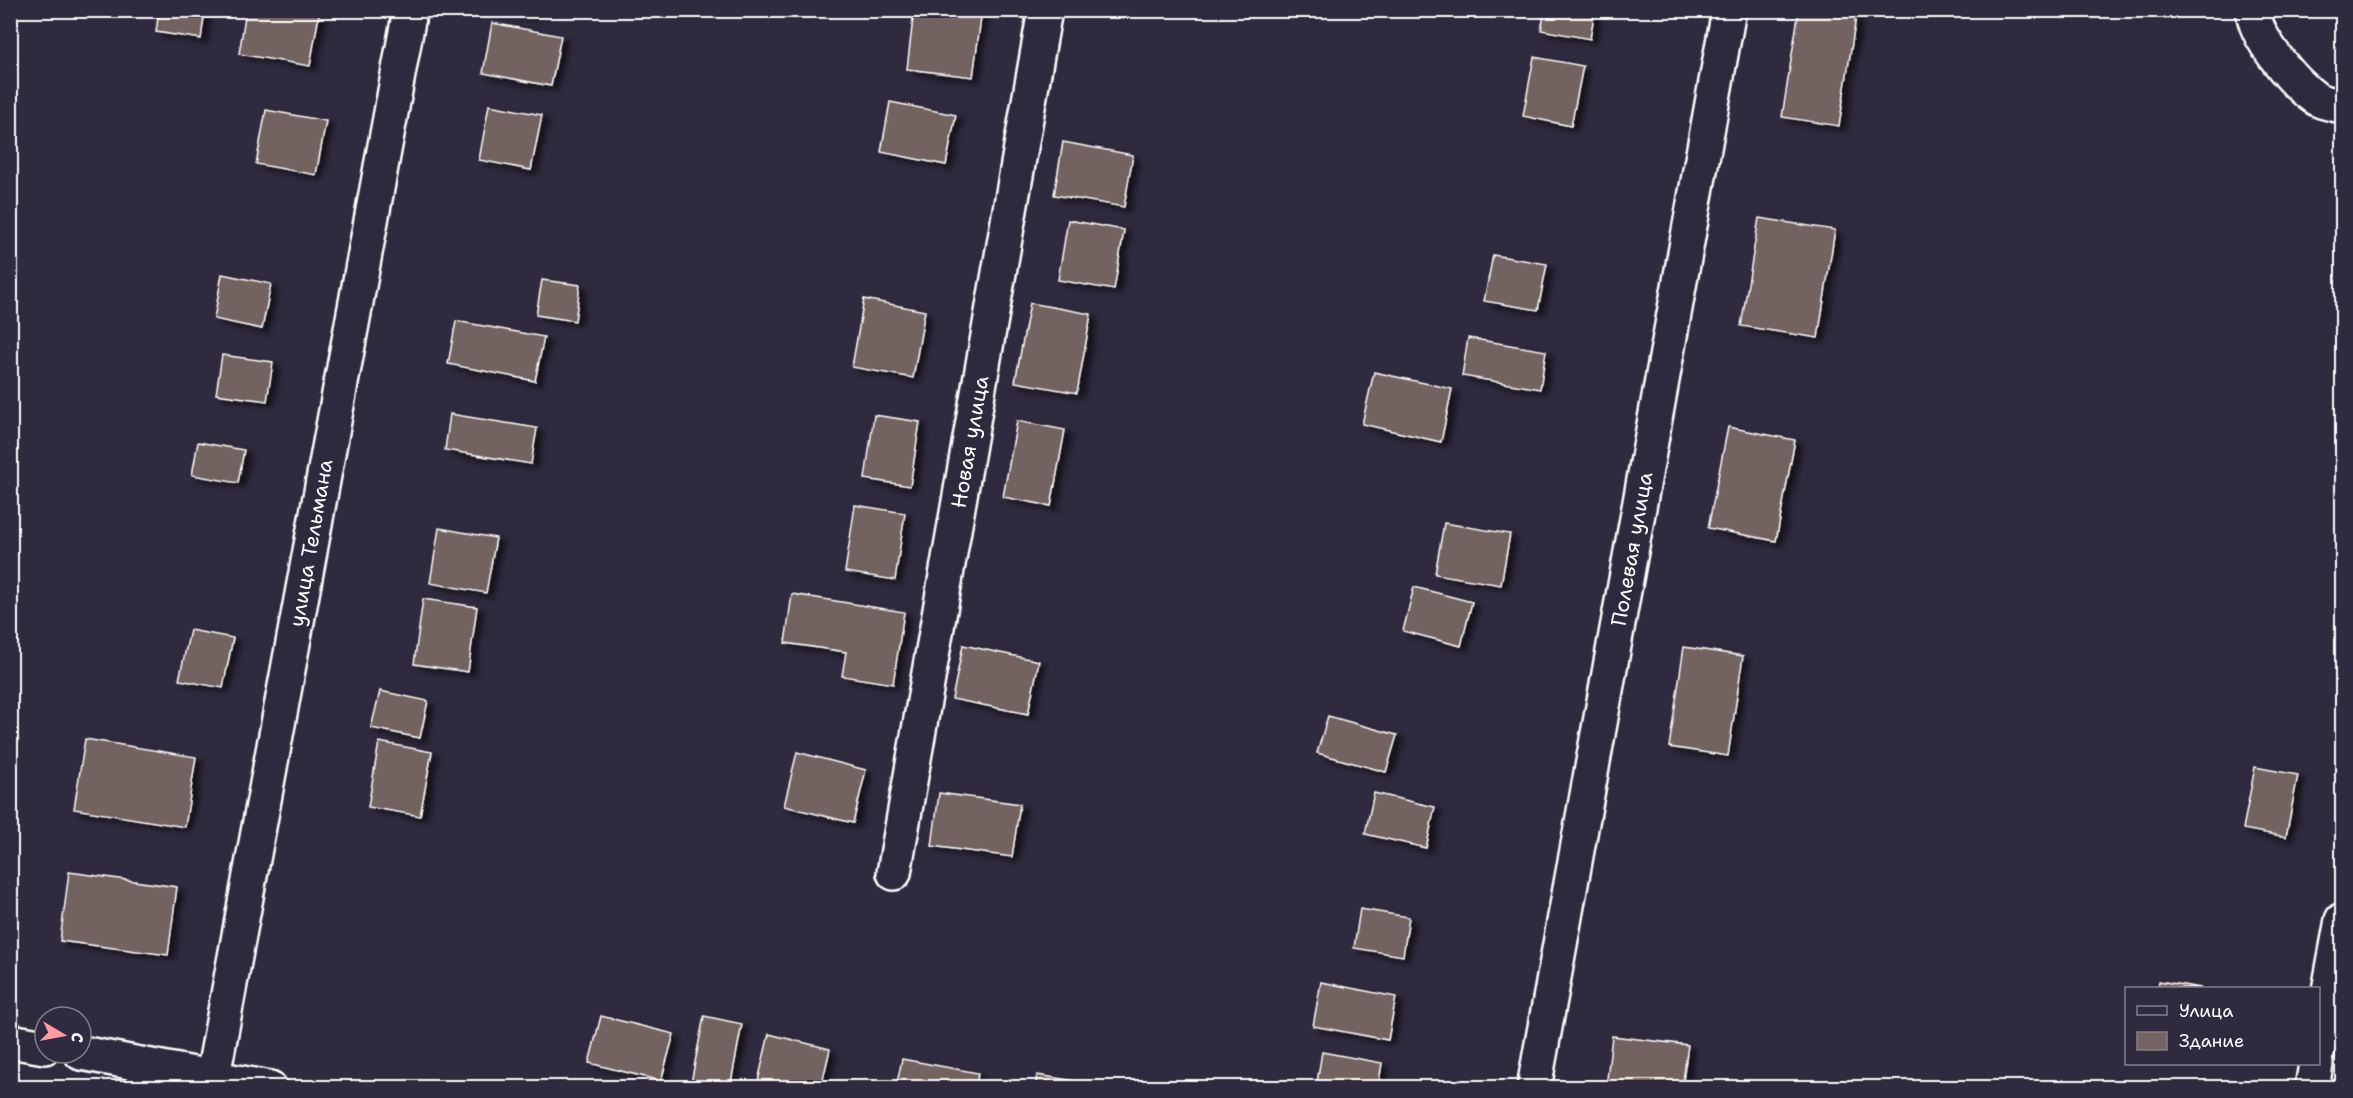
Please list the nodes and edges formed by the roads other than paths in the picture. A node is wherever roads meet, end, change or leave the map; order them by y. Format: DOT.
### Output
graph roads {
  1 [pos="410,10"];
  2 [pos="1045,10"];
  3 [pos="1729,10"];
  4 [pos="2253,10"];
  5 [pos="2343,106"];
  6 [pos="894,873"];
  7 [pos="2343,920"];
  8 [pos="10,1041"];
  9 [pos="33,1045"];
  10 [pos="2320,1045"];
  11 [pos="93,1055"];
  12 [pos="2316,1065"];
  13 [pos="213,1076"];
  14 [pos="270,1088"];
  15 [pos="1534,1088"];
  16 [pos="2312,1088"];
  1 -- 13 [label="street, улица Тельмана"];
  2 -- 6 [label="street, Новая улица"];
  3 -- 15 [label="street, Полевая улица"];
  4 -- 5 [label="street"];
  7 -- 10 [label="street"];
  8 -- 9 [label="street"];
  11 -- 13 [label="street"];
  12 -- 16 [label="street"];
  13 -- 14 [label="street"];
}
